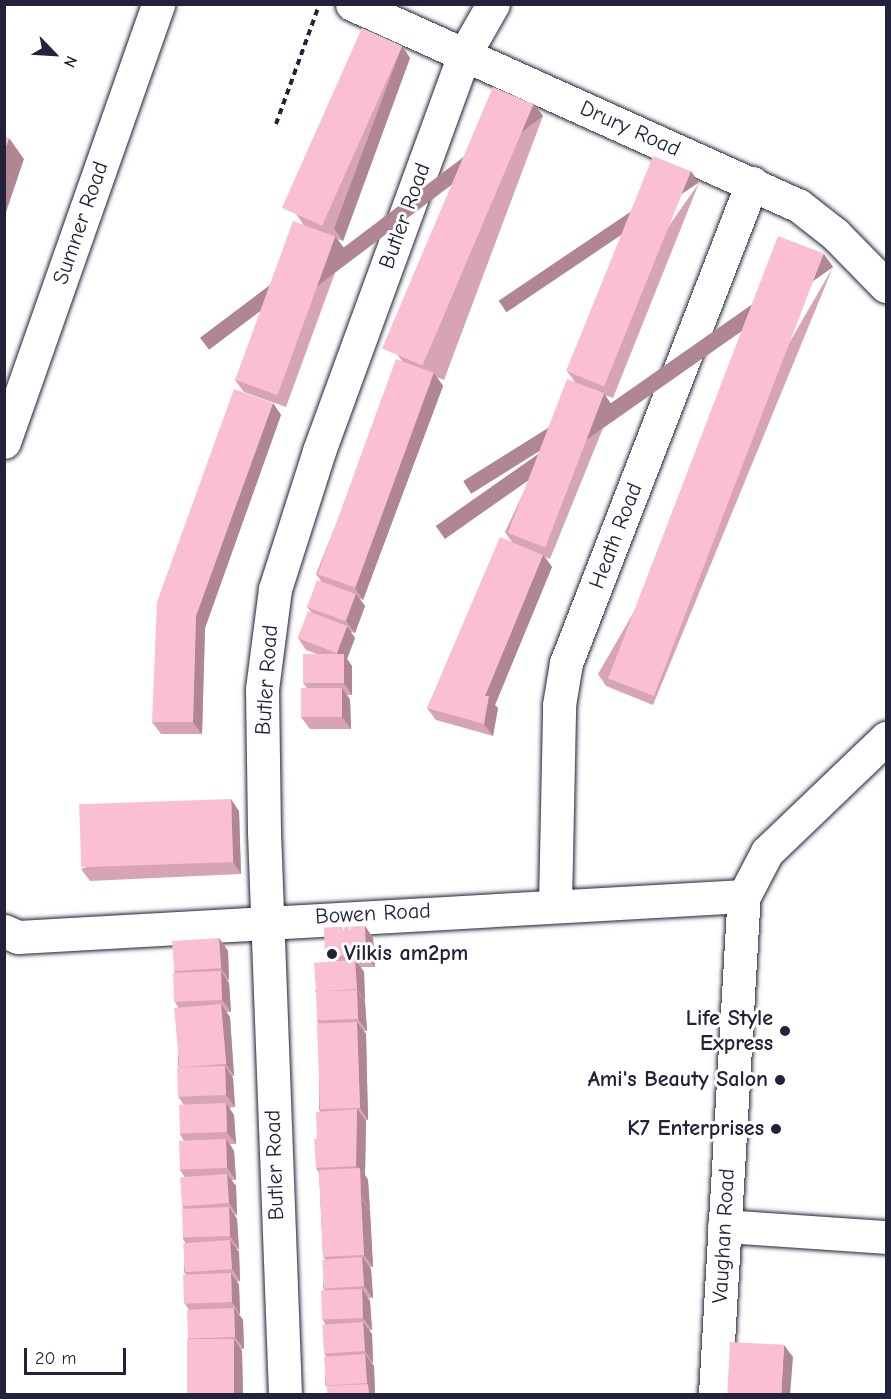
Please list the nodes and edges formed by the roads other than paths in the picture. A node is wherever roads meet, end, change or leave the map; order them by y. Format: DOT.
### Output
graph roads {
  1 [pos="158,4"];
  2 [pos="352,4"];
  3 [pos="492,4"];
  4 [pos="465,54"];
  5 [pos="752,183"];
  6 [pos="886,286"];
  7 [pos="4,442"];
  8 [pos="886,738"];
  9 [pos="744,896"];
  10 [pos="555,904"];
  11 [pos="265,920"];
  12 [pos="4,931"];
  13 [pos="724,1226"];
  14 [pos="886,1237"];
  15 [pos="285,1395"];
  16 [pos="715,1395"];
  1 -- 7 [label="street, Sumner Road"];
  2 -- 4 [label="street, Drury Road"];
  3 -- 4 [label="street, Butler Road"];
  4 -- 5 [label="street, Drury Road"];
  4 -- 11 [label="street, Butler Road"];
  5 -- 6 [label="street, Drury Road"];
  5 -- 10 [label="street, Heath Road"];
  8 -- 9 [label="street, Vaughan Road"];
  9 -- 10 [label="street, Bowen Road"];
  9 -- 13 [label="street, Vaughan Road"];
  10 -- 11 [label="street, Bowen Road"];
  11 -- 12 [label="street, Bowen Road"];
  11 -- 15 [label="street, Butler Road"];
  13 -- 14 [label="street"];
  13 -- 16 [label="street, Vaughan Road"];
}
